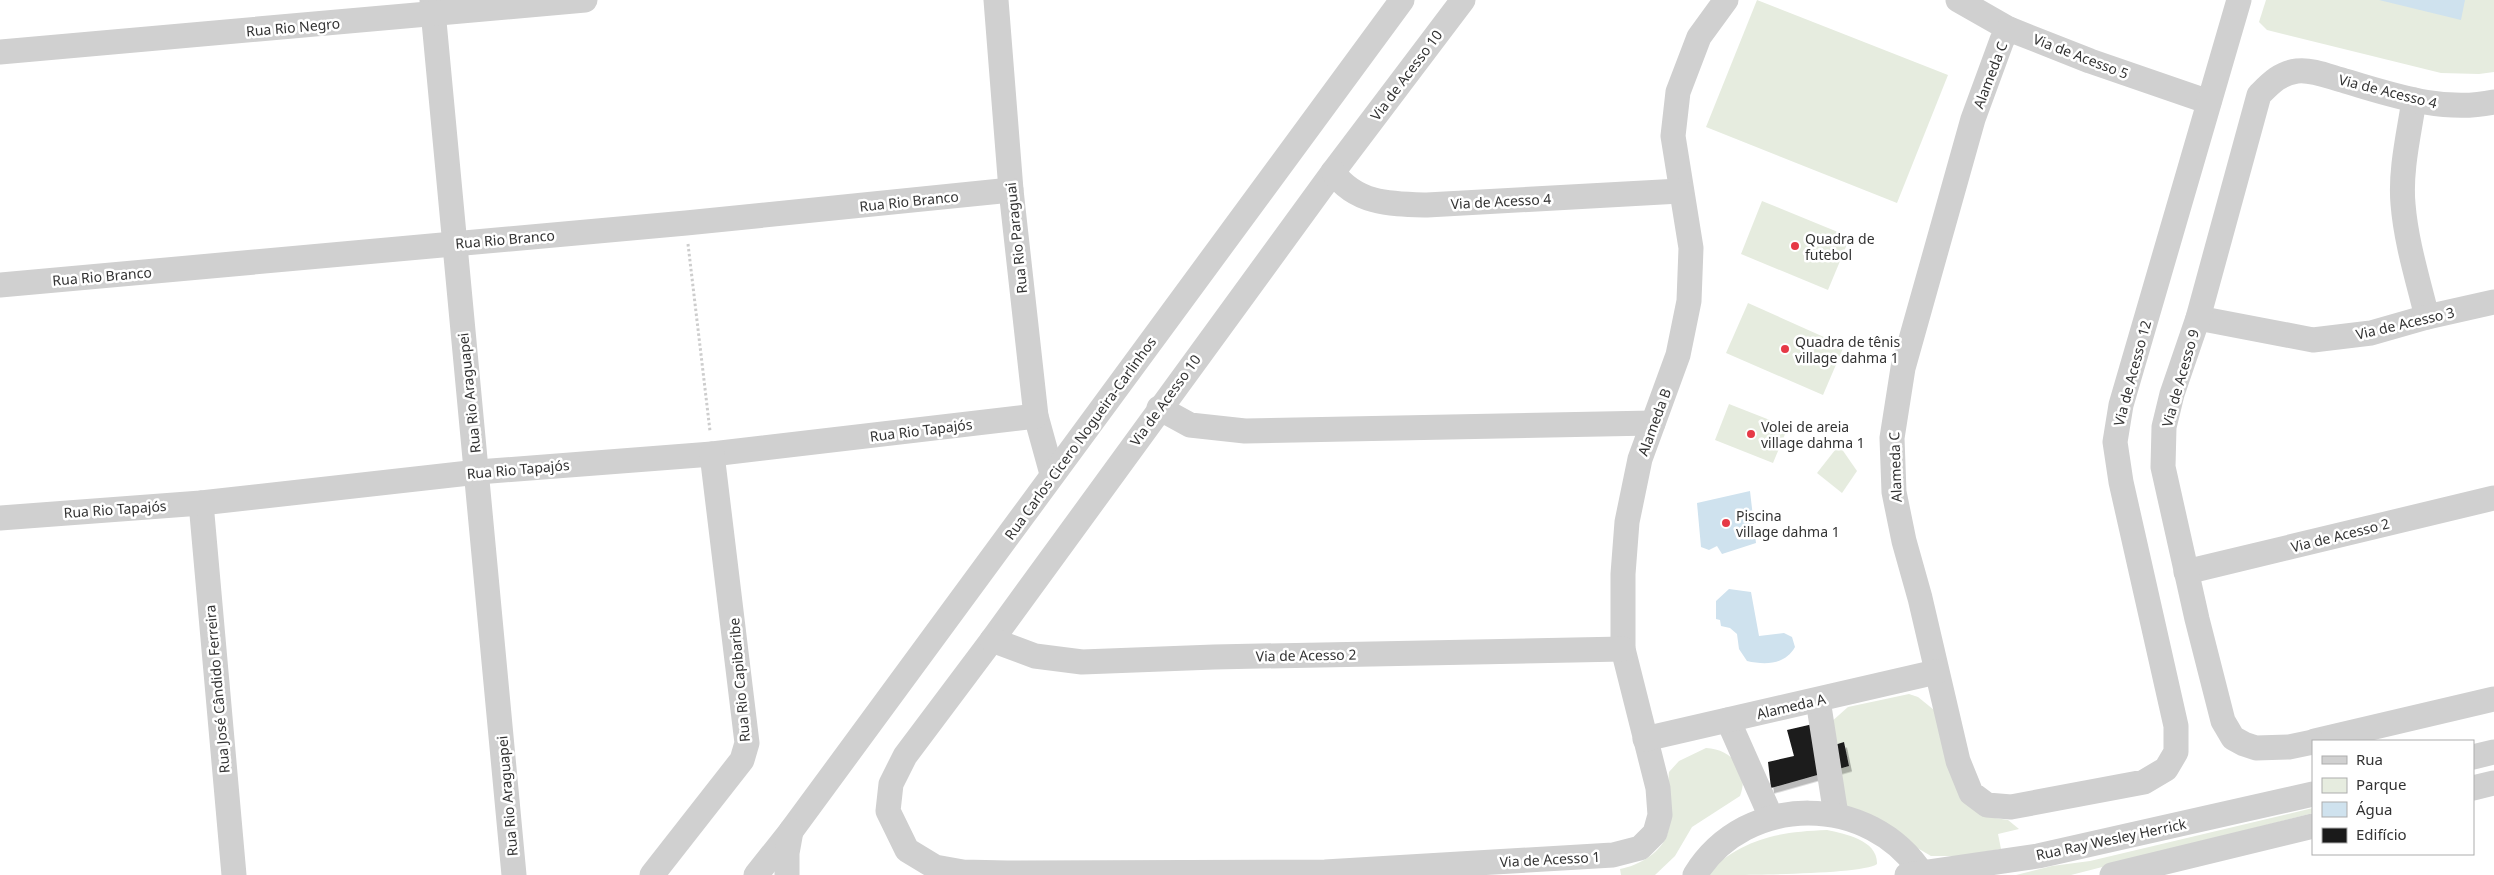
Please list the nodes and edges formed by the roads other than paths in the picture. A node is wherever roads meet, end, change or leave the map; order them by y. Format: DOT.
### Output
graph roads {
  1 [pos="585,0"];
  2 [pos="996,0"];
  3 [pos="1402,0"];
  4 [pos="1463,0"];
  5 [pos="1726,0"];
  6 [pos="1958,0"];
  7 [pos="2239,0"];
  8 [pos="433,7"];
  9 [pos="2009,29"];
  10 [pos="0,52"];
  11 [pos="2282,75"];
  12 [pos="2414,100"];
  13 [pos="2209,102"];
  14 [pos="2494,102"];
  15 [pos="1333,172"];
  16 [pos="1011,190"];
  17 [pos="1680,191"];
  18 [pos="454,243"];
  19 [pos="0,285"];
  20 [pos="2494,302"];
  21 [pos="2428,317"];
  22 [pos="2198,318"];
  23 [pos="1159,408"];
  24 [pos="1036,416"];
  25 [pos="1653,423"];
  26 [pos="712,454"];
  27 [pos="478,472"];
  28 [pos="1052,474"];
  29 [pos="2494,498"];
  30 [pos="201,503"];
  31 [pos="0,518"];
  32 [pos="2186,572"];
  33 [pos="992,640"];
  34 [pos="1623,648"];
  35 [pos="1936,672"];
  36 [pos="2494,699"];
  37 [pos="1818,700"];
  38 [pos="1728,720"];
  39 [pos="1645,739"];
  40 [pos="2322,740"];
  41 [pos="2312,742"];
  42 [pos="2494,752"];
  43 [pos="2474,757"];
  44 [pos="2494,783"];
  45 [pos="2474,788"];
  46 [pos="1970,792"];
  47 [pos="2312,794"];
  48 [pos="888,811"];
  49 [pos="1836,815"];
  50 [pos="1771,817"];
  51 [pos="2312,826"];
  52 [pos="791,831"];
  53 [pos="1640,848"];
  54 [pos="1917,874"];
  55 [pos="234,875"];
  56 [pos="514,875"];
  57 [pos="652,875"];
  58 [pos="756,875"];
  59 [pos="787,875"];
  60 [pos="1695,875"];
  61 [pos="2112,875"];
  1 -- 8 [label="street, Rua Rio Negro"];
  2 -- 16 [label="street, Rua Rio Paraguai"];
  3 -- 28 [label="street, Rua Carlos Cicero Nogueira-Carlinhos"];
  4 -- 15 [label="street, Via de Acesso 10"];
  5 -- 17 [label="street, Alameda B"];
  6 -- 9 [label="street, Via de Acesso 5"];
  7 -- 13 [label="street, Via de Acesso 12"];
  8 -- 10 [label="street, Rua Rio Negro"];
  8 -- 18 [label="street, Rua Rio Araguapei"];
  9 -- 13 [label="street, Via de Acesso 5"];
  9 -- 35 [label="street, Alameda C"];
  11 -- 12 [label="street, Via de Acesso 4"];
  11 -- 22 [label="street, Via de Acesso 9"];
  12 -- 14 [label="street, Via de Acesso 4"];
  12 -- 21 [label="street"];
  13 -- 46 [label="street, Via de Acesso 12"];
  15 -- 17 [label="street, Via de Acesso 4"];
  15 -- 23 [label="street, Via de Acesso 10"];
  16 -- 18 [label="street, Rua Rio Branco"];
  16 -- 24 [label="street, Rua Rio Paraguai"];
  17 -- 25 [label="street, Alameda B"];
  18 -- 19 [label="street, Rua Rio Branco"];
  18 -- 27 [label="street, Rua Rio Araguapei"];
  20 -- 21 [label="street, Via de Acesso 3"];
  21 -- 22 [label="street, Via de Acesso 3"];
  22 -- 32 [label="street, Via de Acesso 9"];
  23 -- 25 [label="street"];
  23 -- 33 [label="street, Via de Acesso 10"];
  24 -- 26 [label="street, Rua Rio Tapajós"];
  24 -- 28 [label="street, Rua Rio Paraguai"];
  25 -- 34 [label="street, Alameda B"];
  26 -- 27 [label="street, Rua Rio Tapajós"];
  26 -- 57 [label="street, Rua Rio Capibaribe"];
  27 -- 30 [label="street, Rua Rio Tapajós"];
  27 -- 56 [label="street, Rua Rio Araguapei"];
  28 -- 52 [label="street, Rua Carlos Cicero Nogueira-Carlinhos"];
  29 -- 32 [label="street, Via de Acesso 2"];
  30 -- 31 [label="street, Rua Rio Tapajós"];
  30 -- 55 [label="street, Rua José Cândido Ferreira"];
  32 -- 41 [label="street, Via de Acesso 9"];
  33 -- 34 [label="street, Via de Acesso 2"];
  33 -- 48 [label="street, Via de Acesso 10"];
  34 -- 39 [label="street, Alameda B"];
  35 -- 37 [label="street, Alameda A"];
  35 -- 46 [label="street, Alameda C"];
  36 -- 40 [label="street"];
  37 -- 38 [label="street, Alameda A"];
  37 -- 49 [label="street"];
  38 -- 39 [label="street, Alameda A"];
  38 -- 50 [label="street"];
  39 -- 53 [label="street, Alameda B"];
  42 -- 43 [label="street"];
  44 -- 45 [label="street"];
  47 -- 54 [label="street, Rua Ray Wesley Herrick"];
  48 -- 53 [label="street, Via de Acesso 1"];
  49 -- 50 [label="street"];
  49 -- 54 [label="street"];
  50 -- 60 [label="street"];
  51 -- 61 [label="street"];
  52 -- 58 [label="street, Rua Carlos Cicero Nogueira-Carlinhos"];
  52 -- 59 [label="street"];
}
